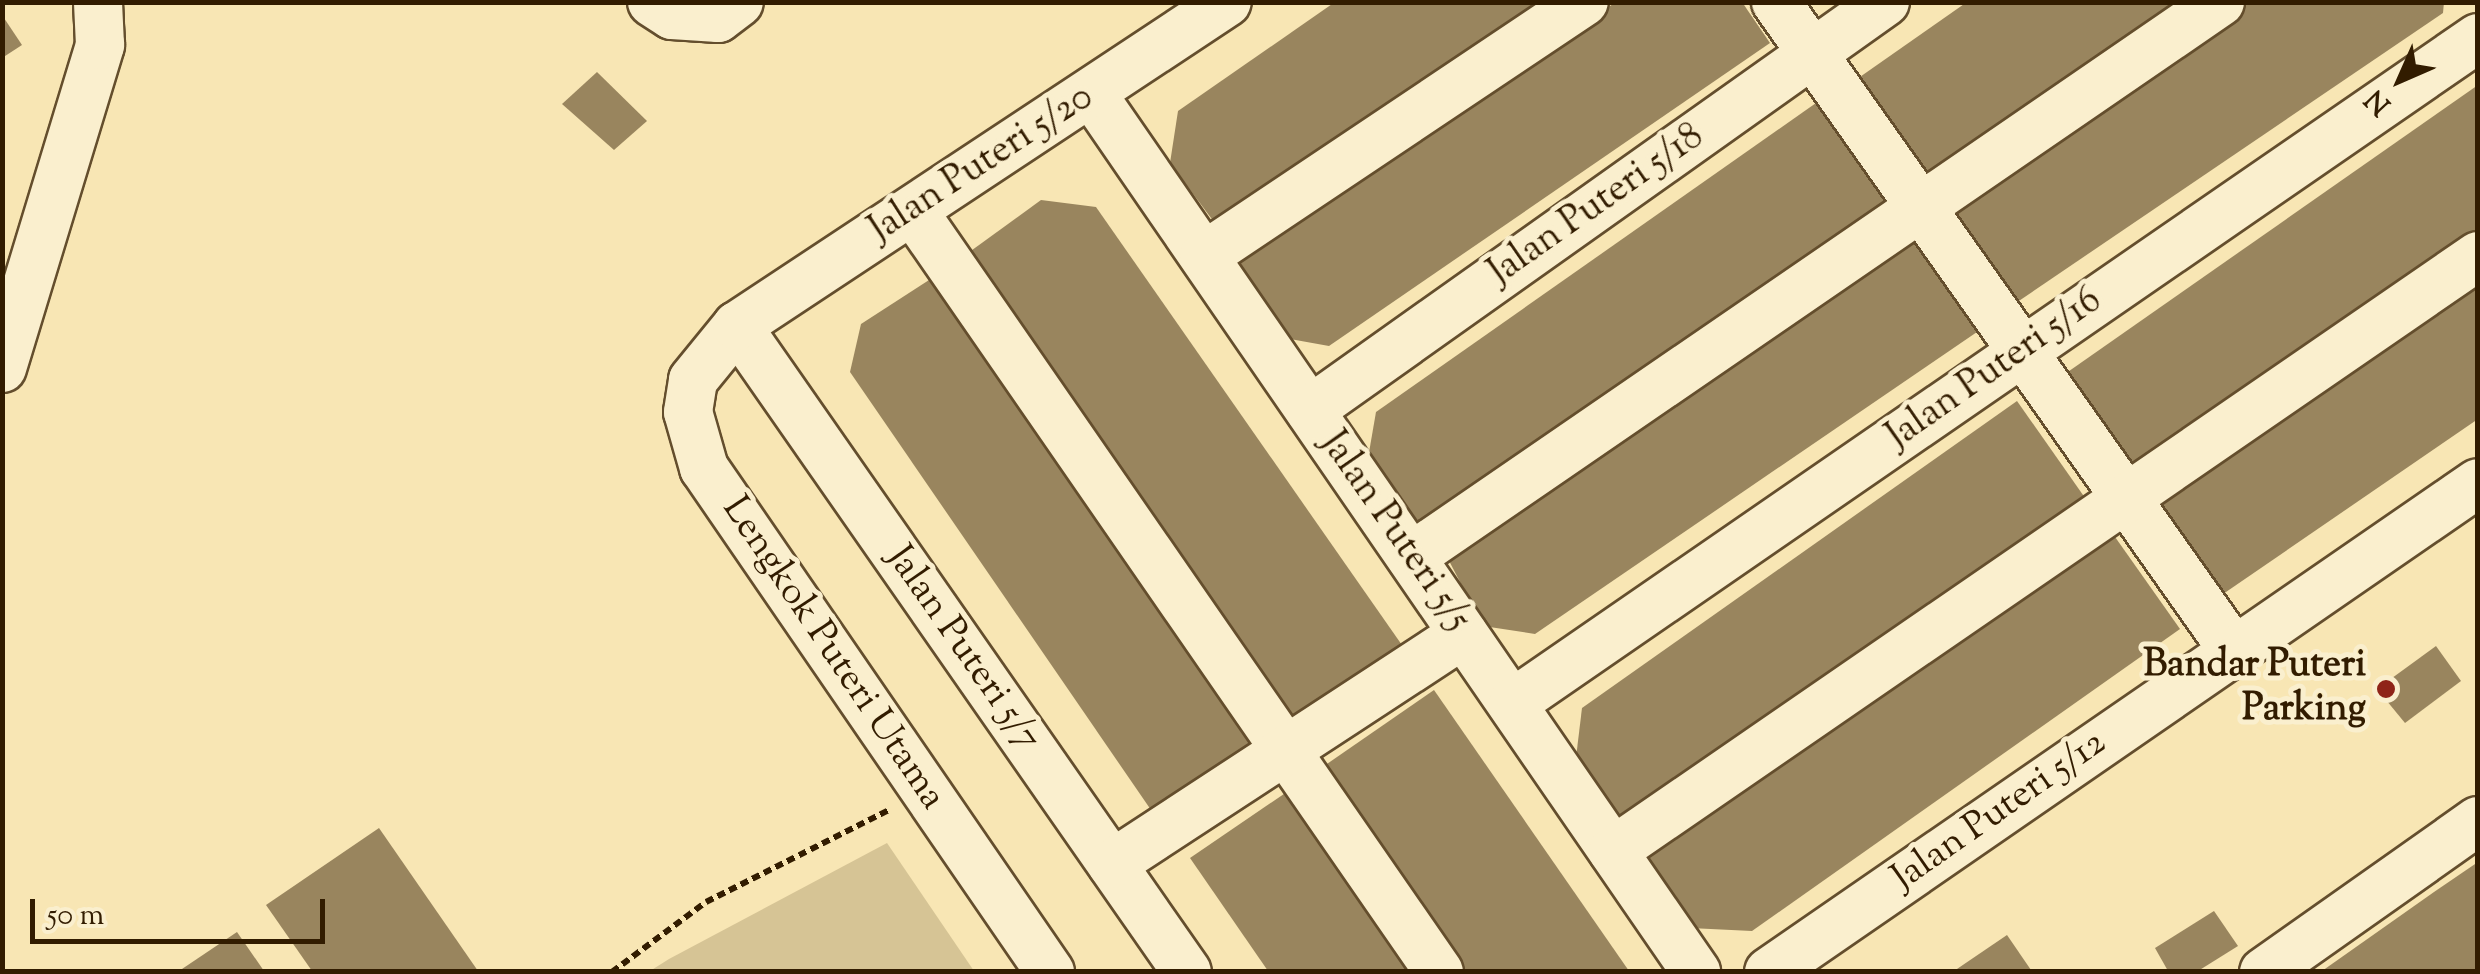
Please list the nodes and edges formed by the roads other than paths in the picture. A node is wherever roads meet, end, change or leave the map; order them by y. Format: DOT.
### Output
graph roads {
  1 [pos="98,2"];
  2 [pos="652,2"];
  3 [pos="739,2"];
  4 [pos="1226,2"];
  5 [pos="1584,2"];
  6 [pos="1776,2"];
  7 [pos="1885,2"];
  8 [pos="2220,2"];
  9 [pos="2478,38"];
  10 [pos="1812,54"];
  11 [pos="1092,94"];
  12 [pos="1920,208"];
  13 [pos="913,211"];
  14 [pos="1204,256"];
  15 [pos="2478,256"];
  16 [pos="737,326"];
  17 [pos="2022,352"];
  18 [pos="2,368"];
  19 [pos="1310,410"];
  20 [pos="2478,483"];
  21 [pos="2130,504"];
  22 [pos="1411,557"];
  23 [pos="1464,634"];
  24 [pos="2234,651"];
  25 [pos="1512,703"];
  26 [pos="1286,751"];
  27 [pos="2478,820"];
  28 [pos="1614,851"];
  29 [pos="1112,864"];
  30 [pos="1050,972"];
  31 [pos="1187,972"];
  32 [pos="1439,972"];
  33 [pos="1696,972"];
  34 [pos="1768,972"];
  35 [pos="2264,972"];
  1 -- 18 [label="street"];
  2 -- 3 [label="street"];
  4 -- 11 [label="street, Jalan Puteri 5/20"];
  5 -- 14 [label="street"];
  6 -- 10 [label="street"];
  7 -- 10 [label="street, Jalan Puteri 5/18"];
  8 -- 12 [label="street"];
  9 -- 17 [label="street, Jalan Puteri 5/16"];
  10 -- 12 [label="street"];
  10 -- 19 [label="street, Jalan Puteri 5/18"];
  11 -- 13 [label="street, Jalan Puteri 5/20"];
  11 -- 14 [label="street, Jalan Puteri 5/5"];
  12 -- 17 [label="street"];
  12 -- 22 [label="street"];
  13 -- 16 [label="street, Jalan Puteri 5/20"];
  13 -- 26 [label="street"];
  14 -- 19 [label="street, Jalan Puteri 5/5"];
  15 -- 21 [label="street"];
  16 -- 29 [label="street, Jalan Puteri 5/7"];
  16 -- 30 [label="street, Lengkok Puteri Utama"];
  17 -- 21 [label="street"];
  17 -- 25 [label="street, Jalan Puteri 5/16"];
  19 -- 22 [label="street, Jalan Puteri 5/5"];
  20 -- 24 [label="street, Jalan Puteri 5/12"];
  21 -- 24 [label="street"];
  21 -- 28 [label="street"];
  22 -- 23 [label="street, Jalan Puteri 5/5"];
  23 -- 25 [label="street, Jalan Puteri 5/5"];
  23 -- 26 [label="street"];
  24 -- 34 [label="street, Jalan Puteri 5/12"];
  25 -- 28 [label="street, Jalan Puteri 5/5"];
  26 -- 29 [label="street"];
  26 -- 32 [label="street"];
  27 -- 35 [label="street"];
  28 -- 33 [label="street, Jalan Puteri 5/5"];
  29 -- 31 [label="street, Jalan Puteri 5/7"];
}
